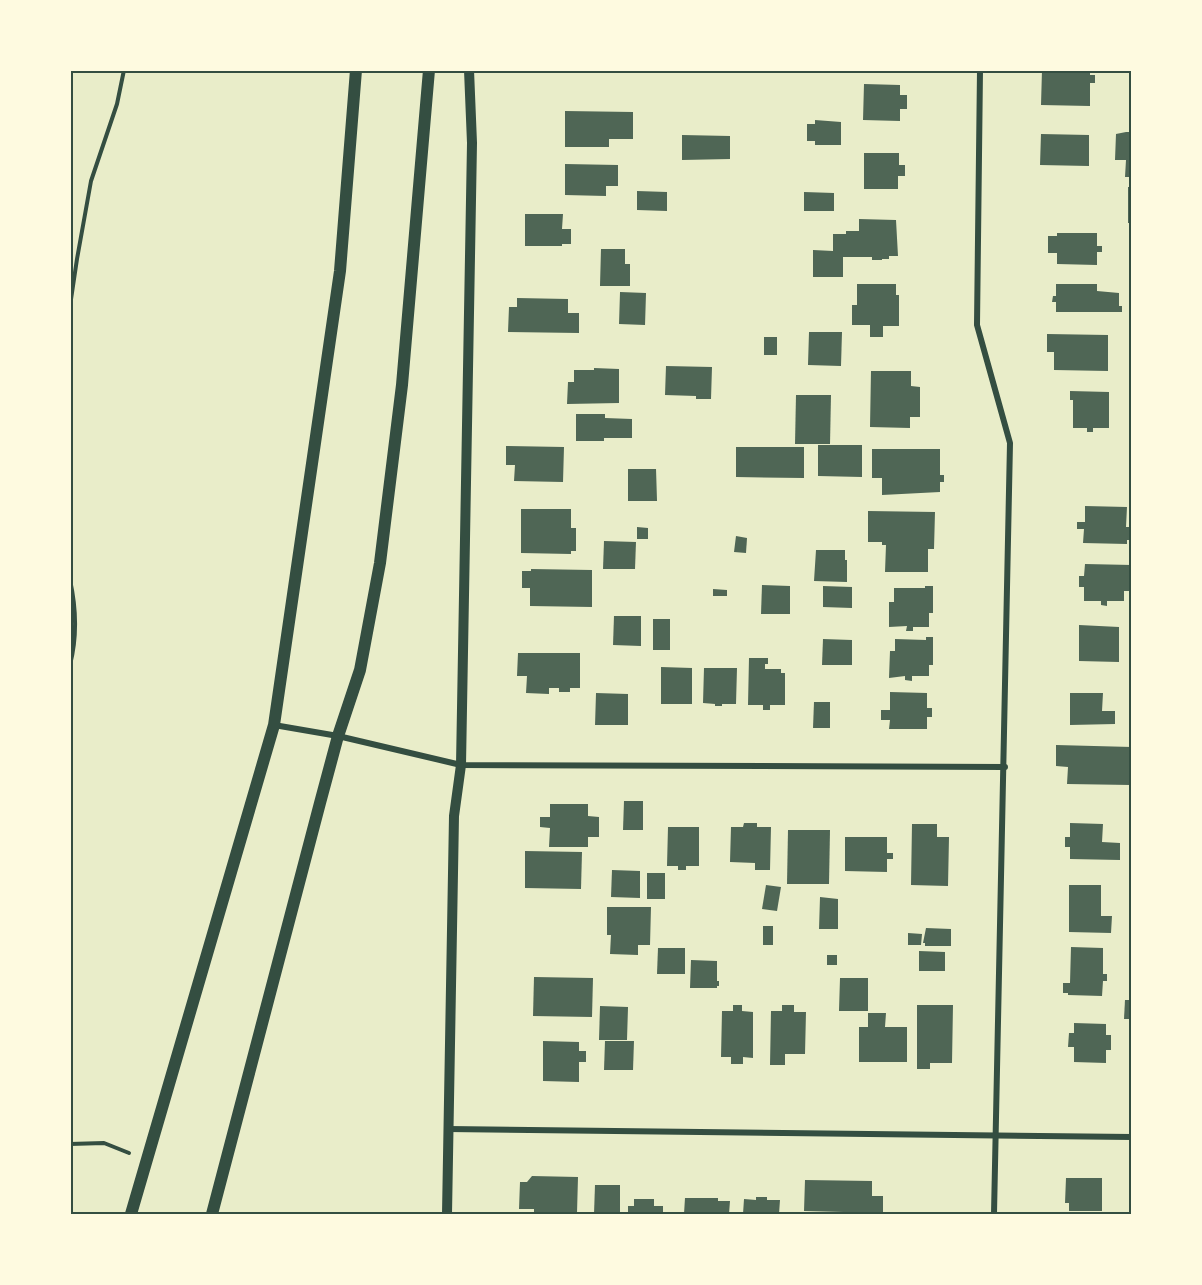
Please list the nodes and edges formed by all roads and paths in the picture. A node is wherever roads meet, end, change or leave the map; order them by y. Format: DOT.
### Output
graph roads {
  1 [pos="124,70"];
  2 [pos="356,70"];
  3 [pos="429,70"];
  4 [pos="469,70"];
  5 [pos="980,70"];
  6 [pos="70,306"];
  7 [pos="70,580"];
  8 [pos="70,664"];
  9 [pos="274,725"];
  10 [pos="338,736"];
  11 [pos="461,765"];
  12 [pos="1005,767"];
  13 [pos="448,1129"];
  14 [pos="996,1134"];
  15 [pos="1131,1137"];
  16 [pos="70,1144"];
  17 [pos="147,1159"];
  18 [pos="131,1215"];
  19 [pos="212,1215"];
  20 [pos="447,1215"];
  21 [pos="994,1215"];
  1 -- 6 [label="path"];
  2 -- 9 [label="main road"];
  3 -- 10 [label="main road"];
  4 -- 11 [label="street"];
  5 -- 12 [label="street"];
  7 -- 8 [label="path"];
  9 -- 10 [label="street"];
  9 -- 17 [label="main road"];
  10 -- 11 [label="street"];
  10 -- 19 [label="main road"];
  11 -- 12 [label="street"];
  11 -- 13 [label="street"];
  12 -- 14 [label="street"];
  13 -- 14 [label="street"];
  13 -- 20 [label="street"];
  14 -- 15 [label="street"];
  14 -- 21 [label="street"];
  16 -- 17 [label="path"];
  17 -- 18 [label="main road"];
}
